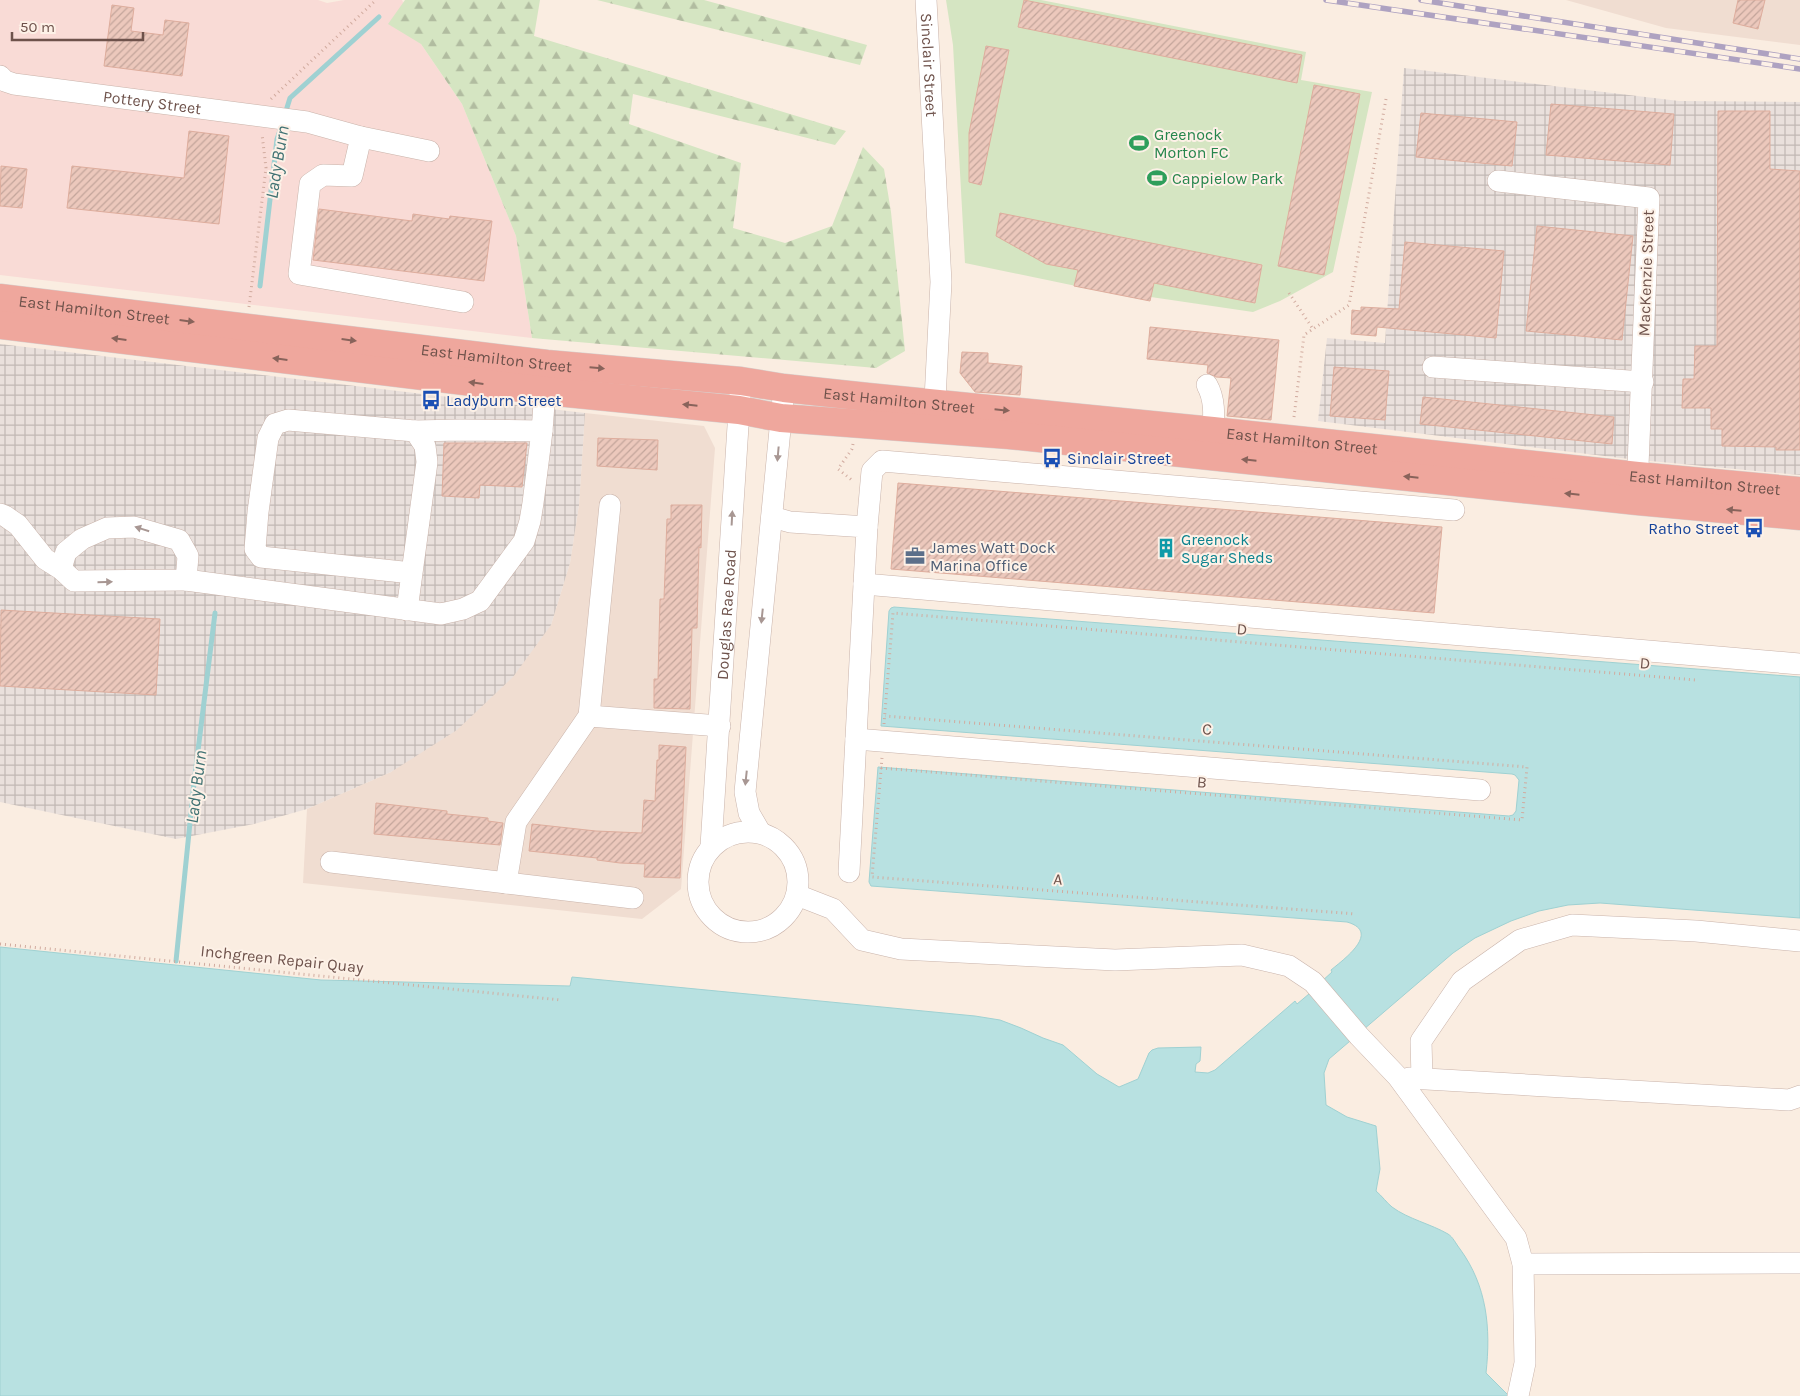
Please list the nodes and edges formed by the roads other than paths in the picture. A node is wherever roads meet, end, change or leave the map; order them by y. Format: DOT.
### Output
graph roads {
  1 [pos="926,0"];
  2 [pos="0,76"];
  3 [pos="361,137"];
  4 [pos="429,151"];
  5 [pos="1498,182"];
  6 [pos="0,298"];
  7 [pos="464,302"];
  8 [pos="0,325"];
  9 [pos="547,364"];
  10 [pos="1433,367"];
  11 [pos="741,381"];
  12 [pos="1643,382"];
  13 [pos="1207,385"];
  14 [pos="784,388"];
  15 [pos="546,391"];
  16 [pos="739,410"];
  17 [pos="934,416"];
  18 [pos="781,418"];
  19 [pos="415,431"];
  20 [pos="542,431"];
  21 [pos="1212,431"];
  22 [pos="1343,458"];
  23 [pos="1638,488"];
  24 [pos="1800,491"];
  25 [pos="610,505"];
  26 [pos="1454,510"];
  27 [pos="0,514"];
  28 [pos="1800,516"];
  29 [pos="772,517"];
  30 [pos="867,527"];
  31 [pos="61,569"];
  32 [pos="412,573"];
  33 [pos="186,580"];
  34 [pos="864,584"];
  35 [pos="407,610"];
  36 [pos="1800,664"];
  37 [pos="589,716"];
  38 [pos="720,726"];
  39 [pos="856,739"];
  40 [pos="1480,790"];
  41 [pos="760,832"];
  42 [pos="711,846"];
  43 [pos="331,862"];
  44 [pos="849,872"];
  45 [pos="506,883"];
  46 [pos="797,895"];
  47 [pos="633,898"];
  48 [pos="1800,941"];
  49 [pos="1398,1077"];
  50 [pos="1422,1078"];
  51 [pos="1800,1096"];
  52 [pos="1800,1263"];
  53 [pos="1523,1264"];
  54 [pos="1518,1396"];
  1 -- 17 [label="street, Sinclair Street"];
  2 -- 3 [label="street, Pottery Street"];
  3 -- 4 [label="street, Pottery Street"];
  3 -- 7 [label="street"];
  5 -- 12 [label="street, MacKenzie Street"];
  6 -- 9 [label="highway, East Hamilton Street, one-way"];
  15 -- 8 [label="highway, East Hamilton Street, one-way"];
  9 -- 11 [label="highway, East Hamilton Street, one-way"];
  9 -- 15 [label="street"];
  10 -- 12 [label="street"];
  11 -- 14 [label="highway, East Hamilton Street"];
  11 -- 16 [label="street, Douglas Rae Road"];
  12 -- 23 [label="street, MacKenzie Street"];
  13 -- 21 [label="street"];
  14 -- 17 [label="highway, East Hamilton Street"];
  14 -- 18 [label="street, Douglas Rae Road"];
  16 -- 15 [label="highway, East Hamilton Street, one-way"];
  15 -- 20 [label="street"];
  16 -- 18 [label="highway, East Hamilton Street"];
  38 -- 16 [label="street, Douglas Rae Road, one-way"];
  17 -- 18 [label="highway, East Hamilton Street"];
  17 -- 21 [label="highway, East Hamilton Street, one-way"];
  22 -- 17 [label="highway, East Hamilton Street, one-way"];
  18 -- 29 [label="street, Douglas Rae Road, one-way"];
  19 -- 20 [label="street"];
  19 -- 32 [label="street"];
  19 -- 32 [label="street"];
  20 -- 35 [label="street"];
  21 -- 22 [label="highway, East Hamilton Street"];
  22 -- 23 [label="highway, East Hamilton Street"];
  23 -- 24 [label="highway, East Hamilton Street"];
  28 -- 23 [label="highway, East Hamilton Street, one-way"];
  25 -- 37 [label="street"];
  26 -- 30 [label="street"];
  27 -- 31 [label="street"];
  29 -- 30 [label="street"];
  29 -- 41 [label="street, Douglas Rae Road, one-way"];
  30 -- 34 [label="street"];
  31 -- 33 [label="street, one-way"];
  33 -- 31 [label="street, one-way"];
  32 -- 35 [label="street"];
  33 -- 35 [label="street"];
  34 -- 36 [label="street"];
  34 -- 39 [label="street"];
  37 -- 38 [label="street"];
  37 -- 45 [label="street"];
  38 -- 42 [label="street, Douglas Rae Road"];
  39 -- 40 [label="street"];
  39 -- 44 [label="street"];
  41 -- 42 [label="street"];
  41 -- 46 [label="street"];
  42 -- 46 [label="street"];
  43 -- 45 [label="street"];
  45 -- 47 [label="street"];
  46 -- 49 [label="street"];
  48 -- 50 [label="street"];
  49 -- 50 [label="street"];
  49 -- 53 [label="street"];
  50 -- 51 [label="street"];
  52 -- 53 [label="street"];
  53 -- 54 [label="street"];
}
